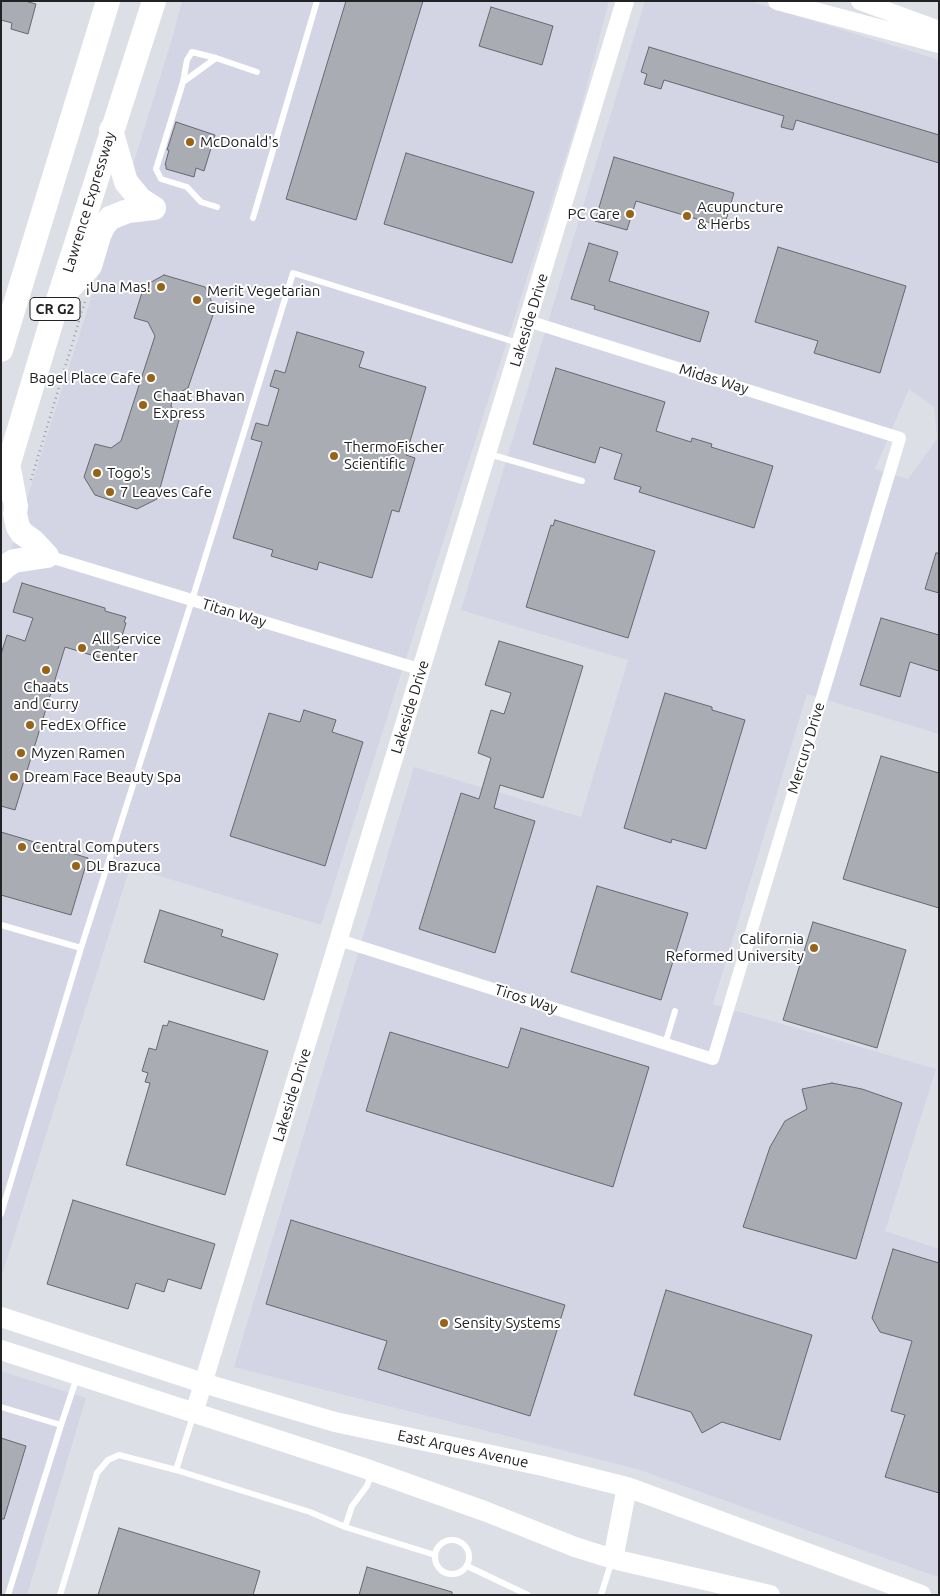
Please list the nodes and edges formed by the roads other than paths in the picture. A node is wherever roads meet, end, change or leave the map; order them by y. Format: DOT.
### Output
graph roads {
  1 [pos="108,1"];
  2 [pos="154,1"];
  3 [pos="317,1"];
  4 [pos="625,1"];
  5 [pos="777,1"];
  6 [pos="860,1"];
  7 [pos="939,30"];
  8 [pos="939,44"];
  9 [pos="216,58"];
  10 [pos="257,72"];
  11 [pos="183,82"];
  12 [pos="111,130"];
  13 [pos="217,207"];
  14 [pos="253,218"];
  15 [pos="58,300"];
  16 [pos="528,321"];
  17 [pos="521,344"];
  18 [pos="1,350"];
  19 [pos="900,438"];
  20 [pos="488,453"];
  21 [pos="8,466"];
  22 [pos="582,481"];
  23 [pos="1,489"];
  24 [pos="47,556"];
  25 [pos="1,571"];
  26 [pos="192,600"];
  27 [pos="422,670"];
  28 [pos="1,925"];
  29 [pos="339,940"];
  30 [pos="81,948"];
  31 [pos="675,1011"];
  32 [pos="665,1044"];
  33 [pos="712,1059"];
  34 [pos="1,1214"];
  35 [pos="1,1317"];
  36 [pos="1,1350"];
  37 [pos="77,1375"];
  38 [pos="203,1384"];
  39 [pos="1,1407"];
  40 [pos="194,1413"];
  41 [pos="61,1425"];
  42 [pos="176,1470"];
  43 [pos="373,1471"];
  44 [pos="627,1487"];
  45 [pos="345,1526"];
  46 [pos="435,1555"];
  47 [pos="613,1559"];
  48 [pos="467,1566"];
  49 [pos="8,1595"];
  50 [pos="60,1595"];
  51 [pos="528,1595"];
  52 [pos="601,1595"];
  53 [pos="770,1595"];
  54 [pos="921,1595"];
  1 -- 18 [label="highway, CR G2"];
  2 -- 12 [label="highway, Lawrence Expressway / CR G2"];
  3 -- 14 [label="lane"];
  4 -- 16 [label="street, Lakeside Drive"];
  5 -- 8 [label="street"];
  6 -- 7 [label="street"];
  9 -- 10 [label="lane"];
  9 -- 11 [label="lane"];
  9 -- 11 [label="lane"];
  11 -- 13 [label="lane"];
  12 -- 15 [label="highway, Lawrence Expressway / CR G2"];
  12 -- 15 [label="highway"];
  15 -- 21 [label="highway, Lawrence Expressway / CR G2"];
  16 -- 17 [label="street, Lakeside Drive"];
  16 -- 19 [label="street, Midas Way"];
  17 -- 20 [label="street, Lakeside Drive"];
  17 -- 26 [label="lane"];
  19 -- 33 [label="street, Mercury Drive"];
  20 -- 22 [label="lane"];
  20 -- 27 [label="street, Lakeside Drive"];
  21 -- 23 [label="highway, Lawrence Expressway / CR G2"];
  21 -- 24 [label="highway"];
  24 -- 25 [label="highway"];
  24 -- 26 [label="street, Titan Way"];
  26 -- 27 [label="street, Titan Way"];
  26 -- 30 [label="lane"];
  27 -- 29 [label="street, Lakeside Drive"];
  28 -- 30 [label="lane"];
  29 -- 32 [label="street, Tiros Way"];
  29 -- 38 [label="street, Lakeside Drive"];
  30 -- 34 [label="lane"];
  31 -- 32 [label="lane"];
  32 -- 33 [label="street, Tiros Way"];
  35 -- 38 [label="main road, East Arques Avenue"];
  36 -- 37 [label="main road"];
  37 -- 40 [label="main road"];
  37 -- 41 [label="lane"];
  38 -- 40 [label="street, Lakeside Drive"];
  38 -- 44 [label="main road, East Arques Avenue"];
  39 -- 41 [label="lane"];
  40 -- 42 [label="lane"];
  40 -- 43 [label="main road"];
  41 -- 49 [label="lane"];
  42 -- 45 [label="lane"];
  42 -- 50 [label="lane"];
  43 -- 45 [label="lane"];
  43 -- 47 [label="main road"];
  44 -- 47 [label="main road"];
  44 -- 54 [label="main road, East Arques Avenue"];
  45 -- 46 [label="lane"];
  46 -- 48 [label="lane"];
  46 -- 48 [label="lane"];
  47 -- 52 [label="lane"];
  47 -- 53 [label="main road"];
  48 -- 51 [label="lane"];
}
